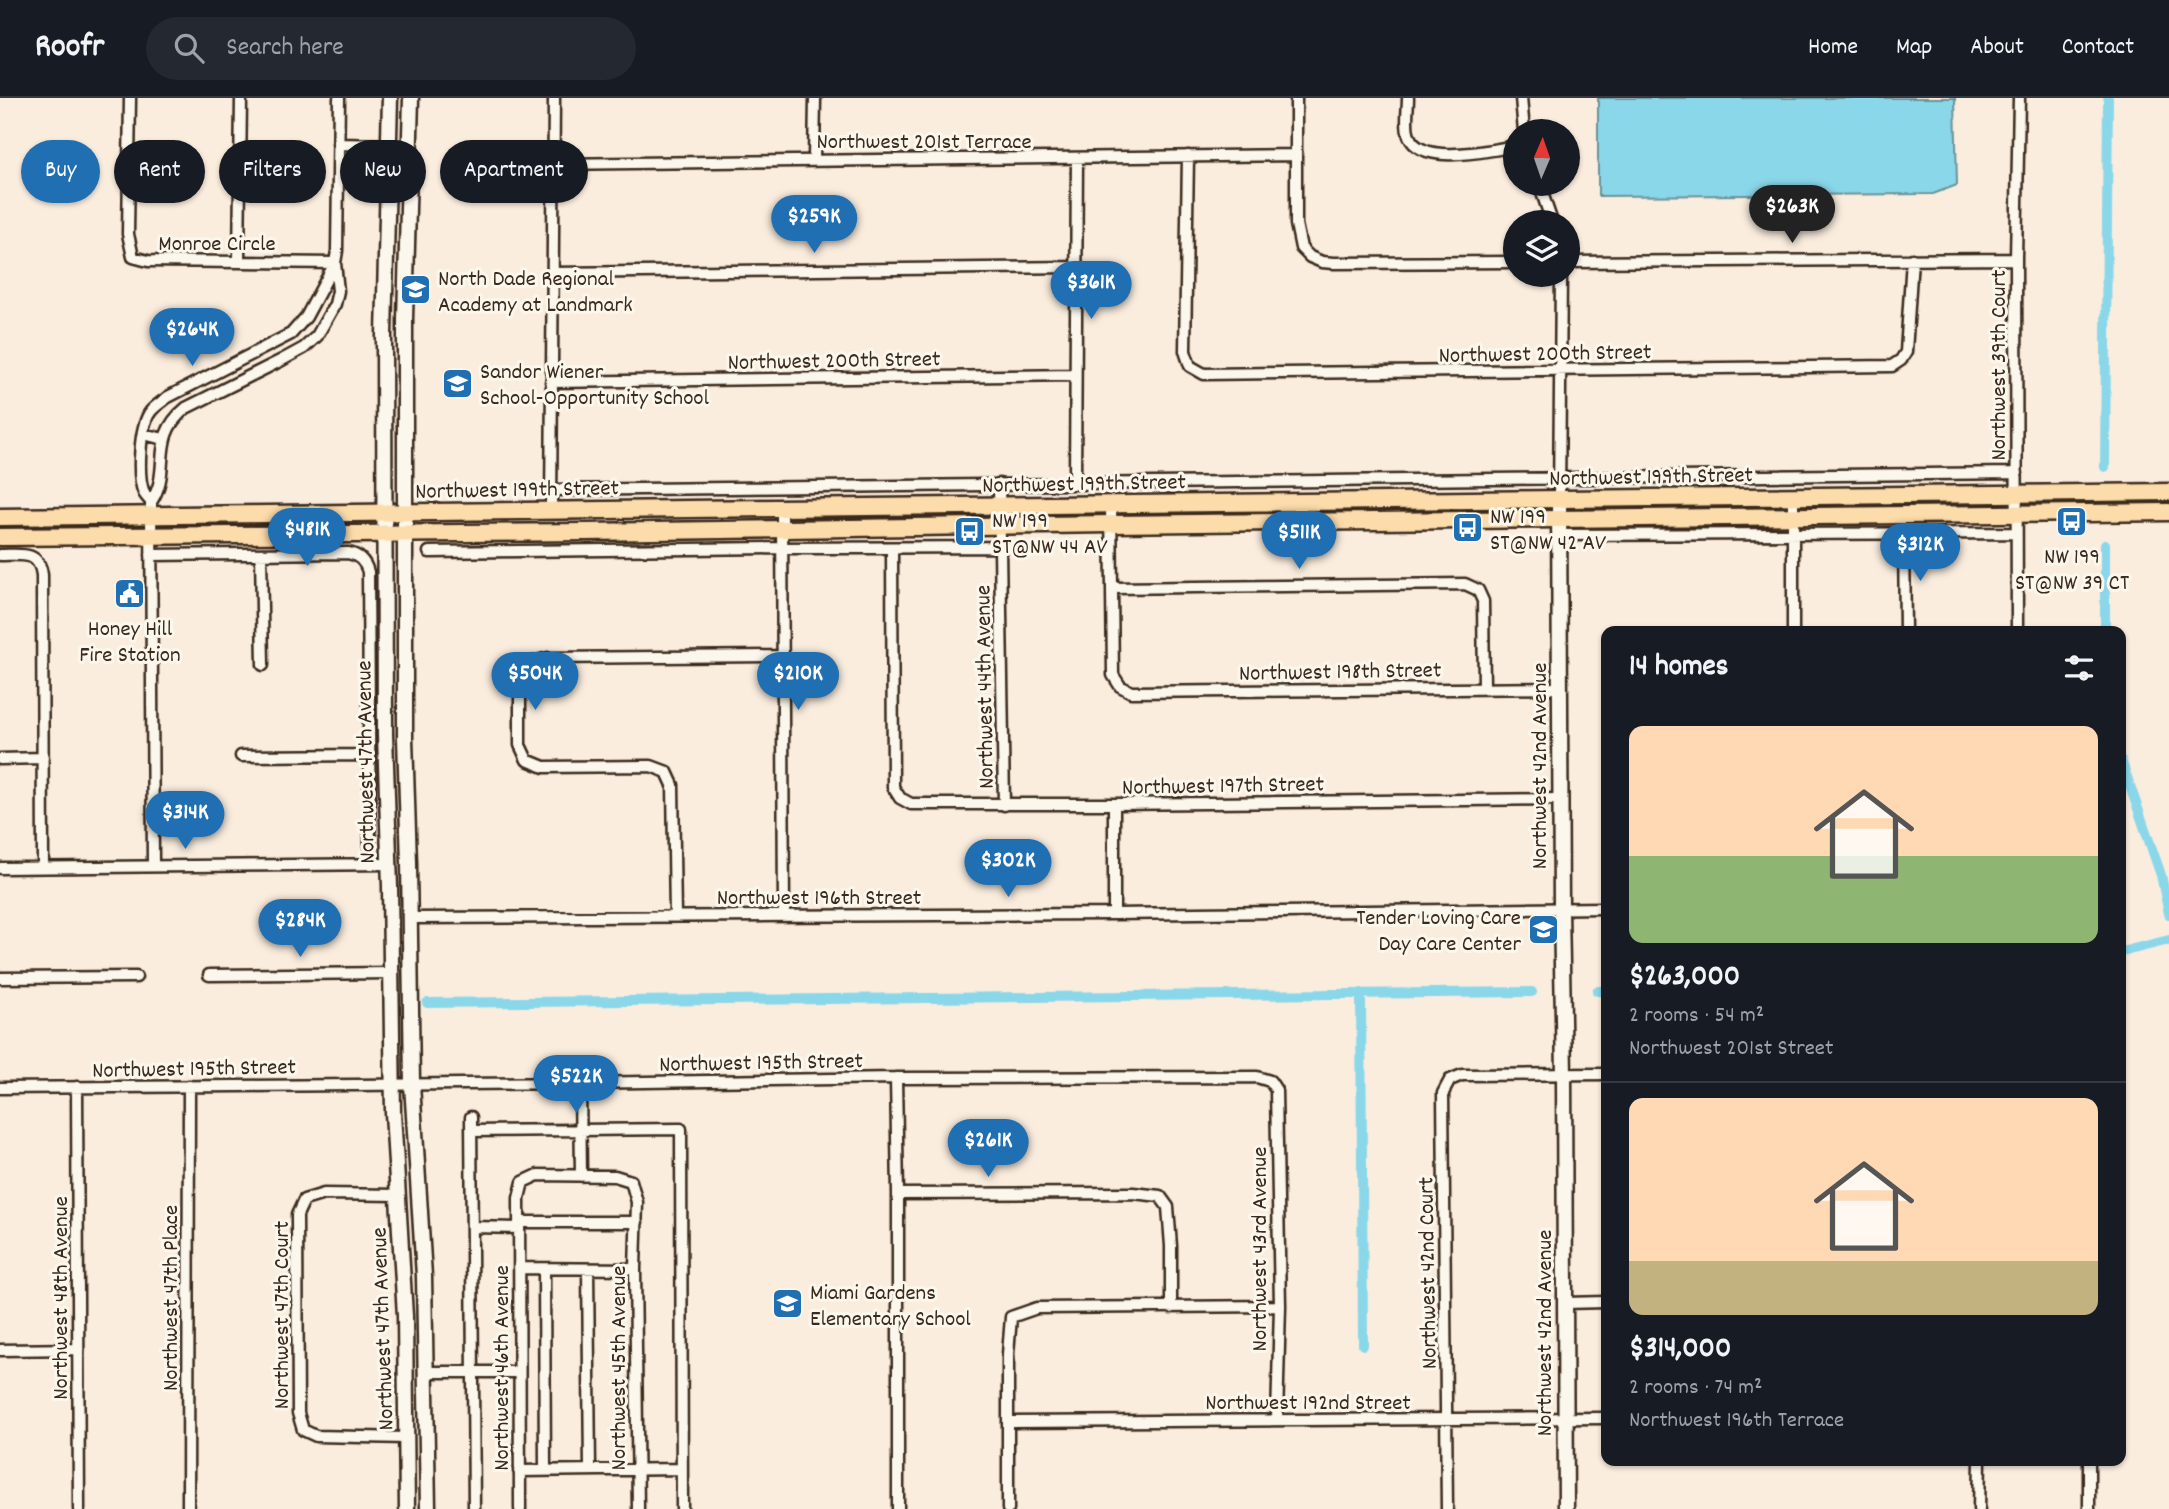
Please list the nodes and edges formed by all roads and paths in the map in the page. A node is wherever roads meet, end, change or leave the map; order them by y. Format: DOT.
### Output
graph roads {
  1 [pos="130,98"];
  2 [pos="241,98"];
  3 [pos="339,98"];
  4 [pos="390,98"];
  5 [pos="411,98"];
  6 [pos="554,98"];
  7 [pos="815,98"];
  8 [pos="1296,98"];
  9 [pos="1408,98"];
  10 [pos="1521,98"];
  11 [pos="2019,98"];
  12 [pos="1523,119"];
  13 [pos="389,140"];
  14 [pos="553,140"];
  15 [pos="338,144"];
  16 [pos="1503,148"];
  17 [pos="1295,155"];
  18 [pos="1188,156"];
  19 [pos="1077,158"];
  20 [pos="814,160"];
  21 [pos="588,163"];
  22 [pos="388,203"];
  23 [pos="388,203"];
  24 [pos="553,203"];
  25 [pos="408,232"];
  26 [pos="1912,259"];
  27 [pos="2016,259"];
  28 [pos="239,261"];
  29 [pos="1503,262"];
  30 [pos="1580,262"];
  31 [pos="335,263"];
  32 [pos="1076,267"];
  33 [pos="552,273"];
  34 [pos="1561,287"];
  35 [pos="272,344"];
  36 [pos="282,360"];
  37 [pos="1561,371"];
  38 [pos="1075,374"];
  39 [pos="551,382"];
  40 [pos="143,434"];
  41 [pos="164,439"];
  42 [pos="2017,473"];
  43 [pos="1559,478"];
  44 [pos="999,484"];
  45 [pos="1075,484"];
  46 [pos="551,491"];
  47 [pos="2169,492"];
  48 [pos="2017,494"];
  49 [pos="1793,496"];
  50 [pos="1559,499"];
  51 [pos="1111,504"];
  52 [pos="1000,505"];
  53 [pos="151,508"];
  54 [pos="782,508"];
  55 [pos="551,510"];
  56 [pos="383,512"];
  57 [pos="2169,512"];
  58 [pos="405,513"];
  59 [pos="2017,513"];
  60 [pos="0,517"];
  61 [pos="1793,517"];
  62 [pos="1112,524"];
  63 [pos="1000,525"];
  64 [pos="1558,527"];
  65 [pos="782,528"];
  66 [pos="2016,533"];
  67 [pos="384,534"];
  68 [pos="405,534"];
  69 [pos="1904,534"];
  70 [pos="151,535"];
  71 [pos="1793,535"];
  72 [pos="0,537"];
  73 [pos="1000,547"];
  74 [pos="782,548"];
  75 [pos="892,548"];
  76 [pos="429,552"];
  77 [pos="261,554"];
  78 [pos="0,555"];
  79 [pos="151,555"];
  80 [pos="1112,589"];
  81 [pos="1793,626"];
  82 [pos="1905,626"];
  83 [pos="2017,626"];
  84 [pos="782,656"];
  85 [pos="263,665"];
  86 [pos="1484,688"];
  87 [pos="1561,688"];
  88 [pos="369,755"];
  89 [pos="241,756"];
  90 [pos="43,758"];
  91 [pos="0,759"];
  92 [pos="1561,799"];
  93 [pos="1114,804"];
  94 [pos="1004,805"];
  95 [pos="370,864"];
  96 [pos="390,864"];
  97 [pos="153,866"];
  98 [pos="43,867"];
  99 [pos="0,868"];
  100 [pos="410,884"];
  101 [pos="1601,908"];
  102 [pos="1561,909"];
  103 [pos="1114,914"];
  104 [pos="675,916"];
  105 [pos="784,916"];
  106 [pos="411,918"];
  107 [pos="391,973"];
  108 [pos="209,975"];
  109 [pos="136,977"];
  110 [pos="0,978"];
  111 [pos="1564,1074"];
  112 [pos="1601,1074"];
  113 [pos="896,1078"];
  114 [pos="1270,1082"];
  115 [pos="580,1083"];
  116 [pos="412,1084"];
  117 [pos="392,1085"];
  118 [pos="189,1086"];
  119 [pos="77,1087"];
  120 [pos="0,1088"];
  121 [pos="471,1117"];
  122 [pos="580,1130"];
  123 [pos="471,1131"];
  124 [pos="581,1176"];
  125 [pos="898,1194"];
  126 [pos="398,1195"];
  127 [pos="637,1224"];
  128 [pos="519,1225"];
  129 [pos="472,1227"];
  130 [pos="519,1268"];
  131 [pos="544,1269"];
  132 [pos="589,1269"];
  133 [pos="635,1269"];
  134 [pos="1601,1302"];
  135 [pos="1565,1303"];
  136 [pos="1280,1306"];
  137 [pos="1171,1308"];
  138 [pos="406,1343"];
  139 [pos="78,1349"];
  140 [pos="0,1350"];
  141 [pos="427,1372"];
  142 [pos="473,1372"];
  143 [pos="519,1372"];
  144 [pos="1566,1418"];
  145 [pos="1601,1418"];
  146 [pos="1277,1419"];
  147 [pos="1447,1420"];
  148 [pos="1009,1422"];
  149 [pos="407,1438"];
  150 [pos="428,1463"];
  151 [pos="1980,1466"];
  152 [pos="2089,1466"];
  153 [pos="682,1469"];
  154 [pos="590,1470"];
  155 [pos="637,1470"];
  156 [pos="519,1471"];
  157 [pos="545,1471"];
  158 [pos="79,1509"];
  159 [pos="188,1509"];
  160 [pos="407,1509"];
  161 [pos="428,1509"];
  162 [pos="474,1509"];
  163 [pos="520,1509"];
  164 [pos="638,1509"];
  165 [pos="682,1509"];
  166 [pos="898,1509"];
  167 [pos="1008,1509"];
  168 [pos="1447,1509"];
  169 [pos="1566,1509"];
  170 [pos="1979,1509"];
  171 [pos="2089,1509"];
  1 -- 28 [label="street, Monroe Circle"];
  2 -- 28 [label="street"];
  3 -- 15 [label="street"];
  4 -- 13 [label="main road, Northwest 47th Avenue"];
  5 -- 25 [label="main road, Northwest 47th Avenue"];
  6 -- 14 [label="street"];
  7 -- 20 [label="street"];
  8 -- 17 [label="street"];
  9 -- 16 [label="street"];
  10 -- 12 [label="street"];
  11 -- 27 [label="street, Northwest 39th Court"];
  15 -- 31 [label="street"];
  17 -- 18 [label="street, Northwest 201st Terrace"];
  17 -- 29 [label="street"];
  18 -- 19 [label="street, Northwest 201st Terrace"];
  18 -- 37 [label="street, Northwest 200th Street"];
  19 -- 20 [label="street, Northwest 201st Terrace"];
  19 -- 32 [label="street"];
  20 -- 21 [label="street, Northwest 201st Terrace"];
  22 -- 25 [label="main road"];
  23 -- 56 [label="main road, Northwest 47th Avenue"];
  24 -- 33 [label="street"];
  25 -- 58 [label="main road, Northwest 47th Avenue"];
  26 -- 27 [label="street"];
  26 -- 30 [label="street"];
  26 -- 37 [label="street, Northwest 200th Street"];
  27 -- 42 [label="street, Northwest 39th Court"];
  28 -- 31 [label="street, Monroe Circle"];
  31 -- 35 [label="street"];
  31 -- 36 [label="street"];
  32 -- 33 [label="street"];
  32 -- 38 [label="street"];
  33 -- 39 [label="street"];
  34 -- 37 [label="street, Northwest 42nd Avenue"];
  35 -- 36 [label="street"];
  35 -- 40 [label="street"];
  36 -- 41 [label="street"];
  37 -- 43 [label="street, Northwest 42nd Avenue"];
  38 -- 39 [label="street, Northwest 200th Street"];
  38 -- 45 [label="street"];
  39 -- 46 [label="street"];
  40 -- 41 [label="street"];
  40 -- 53 [label="street"];
  41 -- 53 [label="street"];
  42 -- 43 [label="street"];
  42 -- 48 [label="street, Northwest 39th Court"];
  43 -- 45 [label="street"];
  43 -- 50 [label="street, Northwest 42nd Avenue"];
  44 -- 45 [label="street"];
  44 -- 46 [label="street"];
  44 -- 52 [label="street, Northwest 44th Avenue"];
  46 -- 55 [label="street"];
  47 -- 48 [label="main road, Northwest 199th Street"];
  48 -- 49 [label="main road, Northwest 199th Street"];
  48 -- 59 [label="street, Northwest 39th Court"];
  49 -- 50 [label="main road, Northwest 199th Street"];
  49 -- 61 [label="street"];
  50 -- 51 [label="main road, Northwest 199th Street"];
  50 -- 64 [label="main road, Northwest 42nd Avenue"];
  51 -- 52 [label="main road, Northwest 199th Street"];
  51 -- 62 [label="street"];
  52 -- 54 [label="main road, Northwest 199th Street"];
  52 -- 63 [label="street, Northwest 44th Avenue"];
  53 -- 56 [label="main road, Northwest 199th Street"];
  53 -- 60 [label="main road, Northwest 199th Street"];
  53 -- 70 [label="street"];
  54 -- 55 [label="main road, Northwest 199th Street"];
  54 -- 65 [label="street"];
  55 -- 58 [label="main road, Northwest 199th Street"];
  56 -- 58 [label="main road, Northwest 199th Street"];
  56 -- 67 [label="main road, Northwest 47th Avenue"];
  57 -- 59 [label="main road, Northwest 199th Street"];
  58 -- 68 [label="main road, Northwest 47th Avenue"];
  59 -- 61 [label="main road, Northwest 199th Street"];
  59 -- 66 [label="street, Northwest 39th Court"];
  61 -- 64 [label="main road, Northwest 199th Street"];
  61 -- 71 [label="street"];
  62 -- 63 [label="main road, Northwest 199th Street"];
  62 -- 64 [label="main road, Northwest 199th Street"];
  62 -- 80 [label="street"];
  63 -- 65 [label="main road, Northwest 199th Street"];
  63 -- 73 [label="street, Northwest 44th Avenue"];
  64 -- 71 [label="street"];
  64 -- 87 [label="main road, Northwest 42nd Avenue"];
  65 -- 68 [label="main road, Northwest 199th Street"];
  65 -- 74 [label="street"];
  66 -- 69 [label="street"];
  66 -- 83 [label="street, Northwest 39th Court"];
  67 -- 68 [label="main road, Northwest 199th Street"];
  67 -- 70 [label="main road, Northwest 199th Street"];
  67 -- 96 [label="main road, Northwest 47th Avenue"];
  68 -- 100 [label="main road, Northwest 47th Avenue"];
  69 -- 71 [label="street"];
  69 -- 82 [label="street"];
  70 -- 72 [label="main road, Northwest 199th Street"];
  70 -- 79 [label="street"];
  71 -- 81 [label="street"];
  73 -- 75 [label="street"];
  73 -- 94 [label="street, Northwest 44th Avenue"];
  74 -- 75 [label="street"];
  74 -- 76 [label="street"];
  74 -- 84 [label="street"];
  75 -- 94 [label="street, Northwest 197th Street"];
  77 -- 79 [label="street"];
  77 -- 85 [label="street"];
  77 -- 88 [label="street, Northwest 47th Avenue"];
  78 -- 90 [label="street"];
  79 -- 97 [label="street"];
  80 -- 86 [label="street, Northwest 198th Street"];
  80 -- 86 [label="street"];
  84 -- 104 [label="street"];
  84 -- 105 [label="street"];
  86 -- 87 [label="street, Northwest 198th Street"];
  87 -- 92 [label="main road, Northwest 42nd Avenue"];
  88 -- 89 [label="street"];
  88 -- 95 [label="street, Northwest 47th Avenue"];
  90 -- 91 [label="street"];
  90 -- 98 [label="street"];
  92 -- 93 [label="street, Northwest 197th Street"];
  92 -- 102 [label="main road, Northwest 42nd Avenue"];
  93 -- 94 [label="street, Northwest 197th Street"];
  93 -- 103 [label="street"];
  95 -- 96 [label="street"];
  95 -- 97 [label="street"];
  96 -- 100 [label="main road"];
  96 -- 107 [label="main road, Northwest 47th Avenue"];
  97 -- 98 [label="street"];
  98 -- 99 [label="street"];
  100 -- 106 [label="main road, Northwest 47th Avenue"];
  101 -- 102 [label="street, Northwest 196th Street"];
  102 -- 103 [label="street, Northwest 196th Street"];
  102 -- 111 [label="main road, Northwest 42nd Avenue"];
  103 -- 105 [label="street, Northwest 196th Street"];
  104 -- 105 [label="street, Northwest 196th Street"];
  104 -- 106 [label="street, Northwest 196th Street"];
  106 -- 116 [label="main road, Northwest 47th Avenue"];
  107 -- 108 [label="street"];
  107 -- 117 [label="main road, Northwest 47th Avenue"];
  109 -- 110 [label="street"];
  111 -- 112 [label="street"];
  111 -- 135 [label="main road, Northwest 42nd Avenue"];
  111 -- 147 [label="street, Northwest 42nd Court"];
  113 -- 114 [label="street, Northwest 195th Street"];
  113 -- 115 [label="street, Northwest 195th Street"];
  113 -- 125 [label="street"];
  114 -- 136 [label="street, Northwest 43rd Avenue"];
  115 -- 116 [label="street, Northwest 195th Street"];
  115 -- 122 [label="street"];
  116 -- 117 [label="street, Northwest 195th Street"];
  116 -- 141 [label="main road, Northwest 47th Avenue"];
  117 -- 118 [label="street, Northwest 195th Street"];
  117 -- 126 [label="main road, Northwest 47th Avenue"];
  118 -- 119 [label="street, Northwest 195th Street"];
  118 -- 159 [label="street, Northwest 47th Place"];
  119 -- 120 [label="street, Northwest 195th Street"];
  119 -- 139 [label="street, Northwest 48th Avenue"];
  121 -- 123 [label="street"];
  122 -- 123 [label="street"];
  122 -- 124 [label="street"];
  122 -- 153 [label="street"];
  123 -- 129 [label="street"];
  124 -- 127 [label="street, Northwest 45th Avenue"];
  124 -- 128 [label="street, Northwest 46th Avenue"];
  125 -- 137 [label="street"];
  125 -- 166 [label="street"];
  126 -- 138 [label="main road, Northwest 47th Avenue"];
  126 -- 149 [label="street, Northwest 47th Court"];
  127 -- 128 [label="street"];
  127 -- 133 [label="street, Northwest 45th Avenue"];
  128 -- 129 [label="street"];
  128 -- 130 [label="street, Northwest 46th Avenue"];
  129 -- 142 [label="street"];
  130 -- 131 [label="street"];
  130 -- 143 [label="street, Northwest 46th Avenue"];
  131 -- 132 [label="street"];
  131 -- 157 [label="street"];
  132 -- 133 [label="street"];
  132 -- 154 [label="street"];
  133 -- 155 [label="street, Northwest 45th Avenue"];
  134 -- 135 [label="street"];
  135 -- 144 [label="main road, Northwest 42nd Avenue"];
  136 -- 137 [label="street"];
  136 -- 146 [label="street, Northwest 43rd Avenue"];
  137 -- 148 [label="street"];
  138 -- 141 [label="main road"];
  138 -- 149 [label="main road, Northwest 47th Avenue"];
  139 -- 140 [label="street"];
  139 -- 158 [label="street, Northwest 48th Avenue"];
  141 -- 142 [label="street"];
  141 -- 150 [label="main road, Northwest 47th Avenue"];
  142 -- 143 [label="street"];
  142 -- 162 [label="street"];
  143 -- 156 [label="street, Northwest 46th Avenue"];
  144 -- 145 [label="street, Northwest 192nd Street"];
  144 -- 147 [label="street, Northwest 192nd Street"];
  144 -- 169 [label="main road, Northwest 42nd Avenue"];
  146 -- 147 [label="street, Northwest 192nd Street"];
  146 -- 148 [label="street, Northwest 192nd Street"];
  147 -- 168 [label="street, Northwest 42nd Court"];
  148 -- 167 [label="street"];
  149 -- 150 [label="main road"];
  149 -- 160 [label="main road, Northwest 47th Avenue"];
  150 -- 161 [label="main road, Northwest 47th Avenue"];
  151 -- 170 [label="street"];
  152 -- 171 [label="street"];
  153 -- 155 [label="street"];
  153 -- 165 [label="street"];
  154 -- 155 [label="street"];
  154 -- 157 [label="street"];
  155 -- 164 [label="street, Northwest 45th Avenue"];
  156 -- 157 [label="street"];
  156 -- 163 [label="street, Northwest 46th Avenue"];
}
